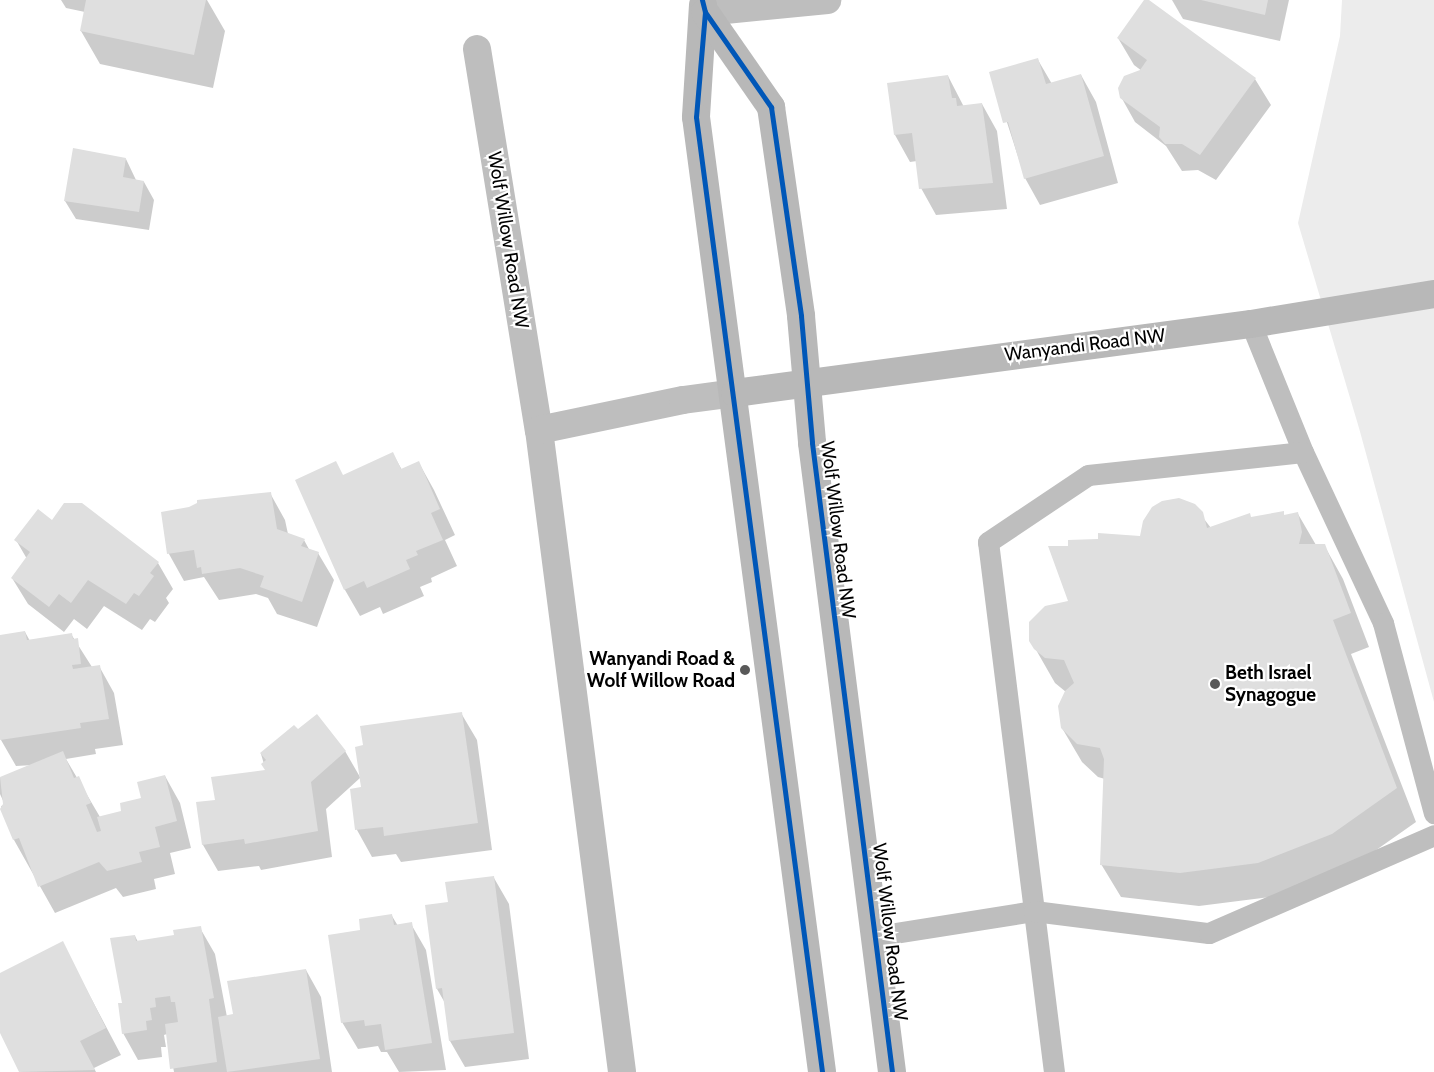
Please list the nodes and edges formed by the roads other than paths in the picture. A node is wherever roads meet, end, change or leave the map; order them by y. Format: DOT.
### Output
graph roads {
  1 [pos="827,0"];
  2 [pos="704,6"];
  3 [pos="477,49"];
  4 [pos="1434,294"];
  5 [pos="1251,324"];
  6 [pos="807,382"];
  7 [pos="734,393"];
  8 [pos="539,430"];
  9 [pos="1303,452"];
  10 [pos="1434,813"];
  11 [pos="1434,835"];
  12 [pos="1034,911"];
  13 [pos="876,936"];
  14 [pos="622,1072"];
  15 [pos="822,1072"];
  16 [pos="892,1072"];
  17 [pos="1054,1072"];
  1 -- 2 [label="street"];
  2 -- 6 [label="street, Wolf Willow Road NW"];
  2 -- 7 [label="street"];
  3 -- 8 [label="street, Wolf Willow Road NW"];
  4 -- 5 [label="street, Wanyandi Road NW"];
  5 -- 6 [label="street, Wanyandi Road NW"];
  5 -- 9 [label="lane"];
  6 -- 7 [label="street, Wanyandi Road NW"];
  6 -- 13 [label="street, Wolf Willow Road NW"];
  7 -- 8 [label="street"];
  7 -- 15 [label="street"];
  8 -- 14 [label="street, Wolf Willow Road NW"];
  9 -- 10 [label="lane"];
  9 -- 12 [label="lane"];
  11 -- 12 [label="lane"];
  12 -- 13 [label="lane"];
  12 -- 17 [label="lane"];
  13 -- 16 [label="street, Wolf Willow Road NW"];
}
